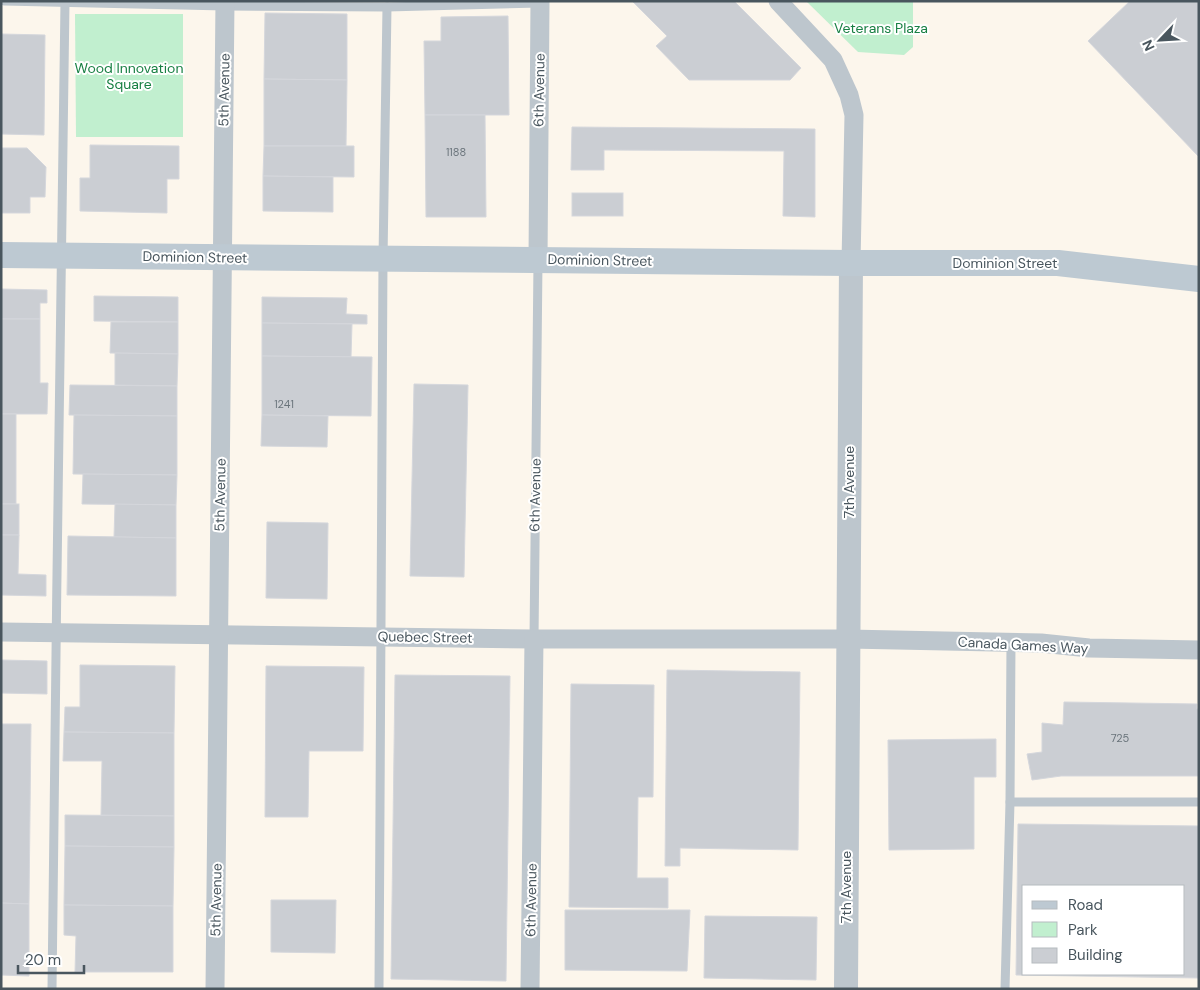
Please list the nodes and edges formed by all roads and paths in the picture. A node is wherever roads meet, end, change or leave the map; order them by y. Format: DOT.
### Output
graph roads {
  1 [pos="4,1"];
  2 [pos="778,1"];
  3 [pos="65,2"];
  4 [pos="540,2"];
  5 [pos="225,4"];
  6 [pos="388,7"];
  7 [pos="1,255"];
  8 [pos="60,255"];
  9 [pos="222,257"];
  10 [pos="382,258"];
  11 [pos="538,260"];
  12 [pos="851,263"];
  13 [pos="1199,279"];
  14 [pos="1,632"];
  15 [pos="58,632"];
  16 [pos="219,634"];
  17 [pos="380,636"];
  18 [pos="534,639"];
  19 [pos="848,639"];
  20 [pos="1011,642"];
  21 [pos="1199,650"];
  22 [pos="1010,802"];
  23 [pos="1199,802"];
  24 [pos="52,989"];
  25 [pos="215,989"];
  26 [pos="379,989"];
  27 [pos="530,989"];
  28 [pos="846,989"];
  29 [pos="1005,989"];
  1 -- 3 [label="lane"];
  2 -- 12 [label="street, 7th Avenue"];
  3 -- 5 [label="lane"];
  3 -- 8 [label="lane"];
  4 -- 6 [label="lane"];
  4 -- 11 [label="street, 6th Avenue"];
  5 -- 6 [label="lane"];
  5 -- 9 [label="street, 5th Avenue"];
  6 -- 10 [label="lane"];
  7 -- 8 [label="main road, Dominion Street"];
  8 -- 9 [label="main road, Dominion Street"];
  8 -- 15 [label="lane"];
  9 -- 10 [label="main road, Dominion Street"];
  9 -- 16 [label="street, 5th Avenue"];
  10 -- 11 [label="main road, Dominion Street"];
  10 -- 17 [label="lane"];
  11 -- 12 [label="main road, Dominion Street"];
  11 -- 18 [label="lane, 6th Avenue"];
  12 -- 13 [label="main road, Dominion Street"];
  12 -- 19 [label="street, 7th Avenue"];
  14 -- 15 [label="street, Quebec Street"];
  15 -- 16 [label="street, Quebec Street"];
  15 -- 24 [label="lane"];
  16 -- 17 [label="street, Quebec Street"];
  16 -- 25 [label="street, 5th Avenue"];
  17 -- 18 [label="street, Quebec Street"];
  17 -- 26 [label="lane"];
  18 -- 19 [label="street, Quebec Street"];
  18 -- 27 [label="street, 6th Avenue"];
  19 -- 20 [label="street, Canada Games Way"];
  19 -- 28 [label="street, 7th Avenue"];
  20 -- 21 [label="street, Canada Games Way"];
  20 -- 22 [label="lane"];
  22 -- 23 [label="lane"];
  22 -- 29 [label="lane"];
}
